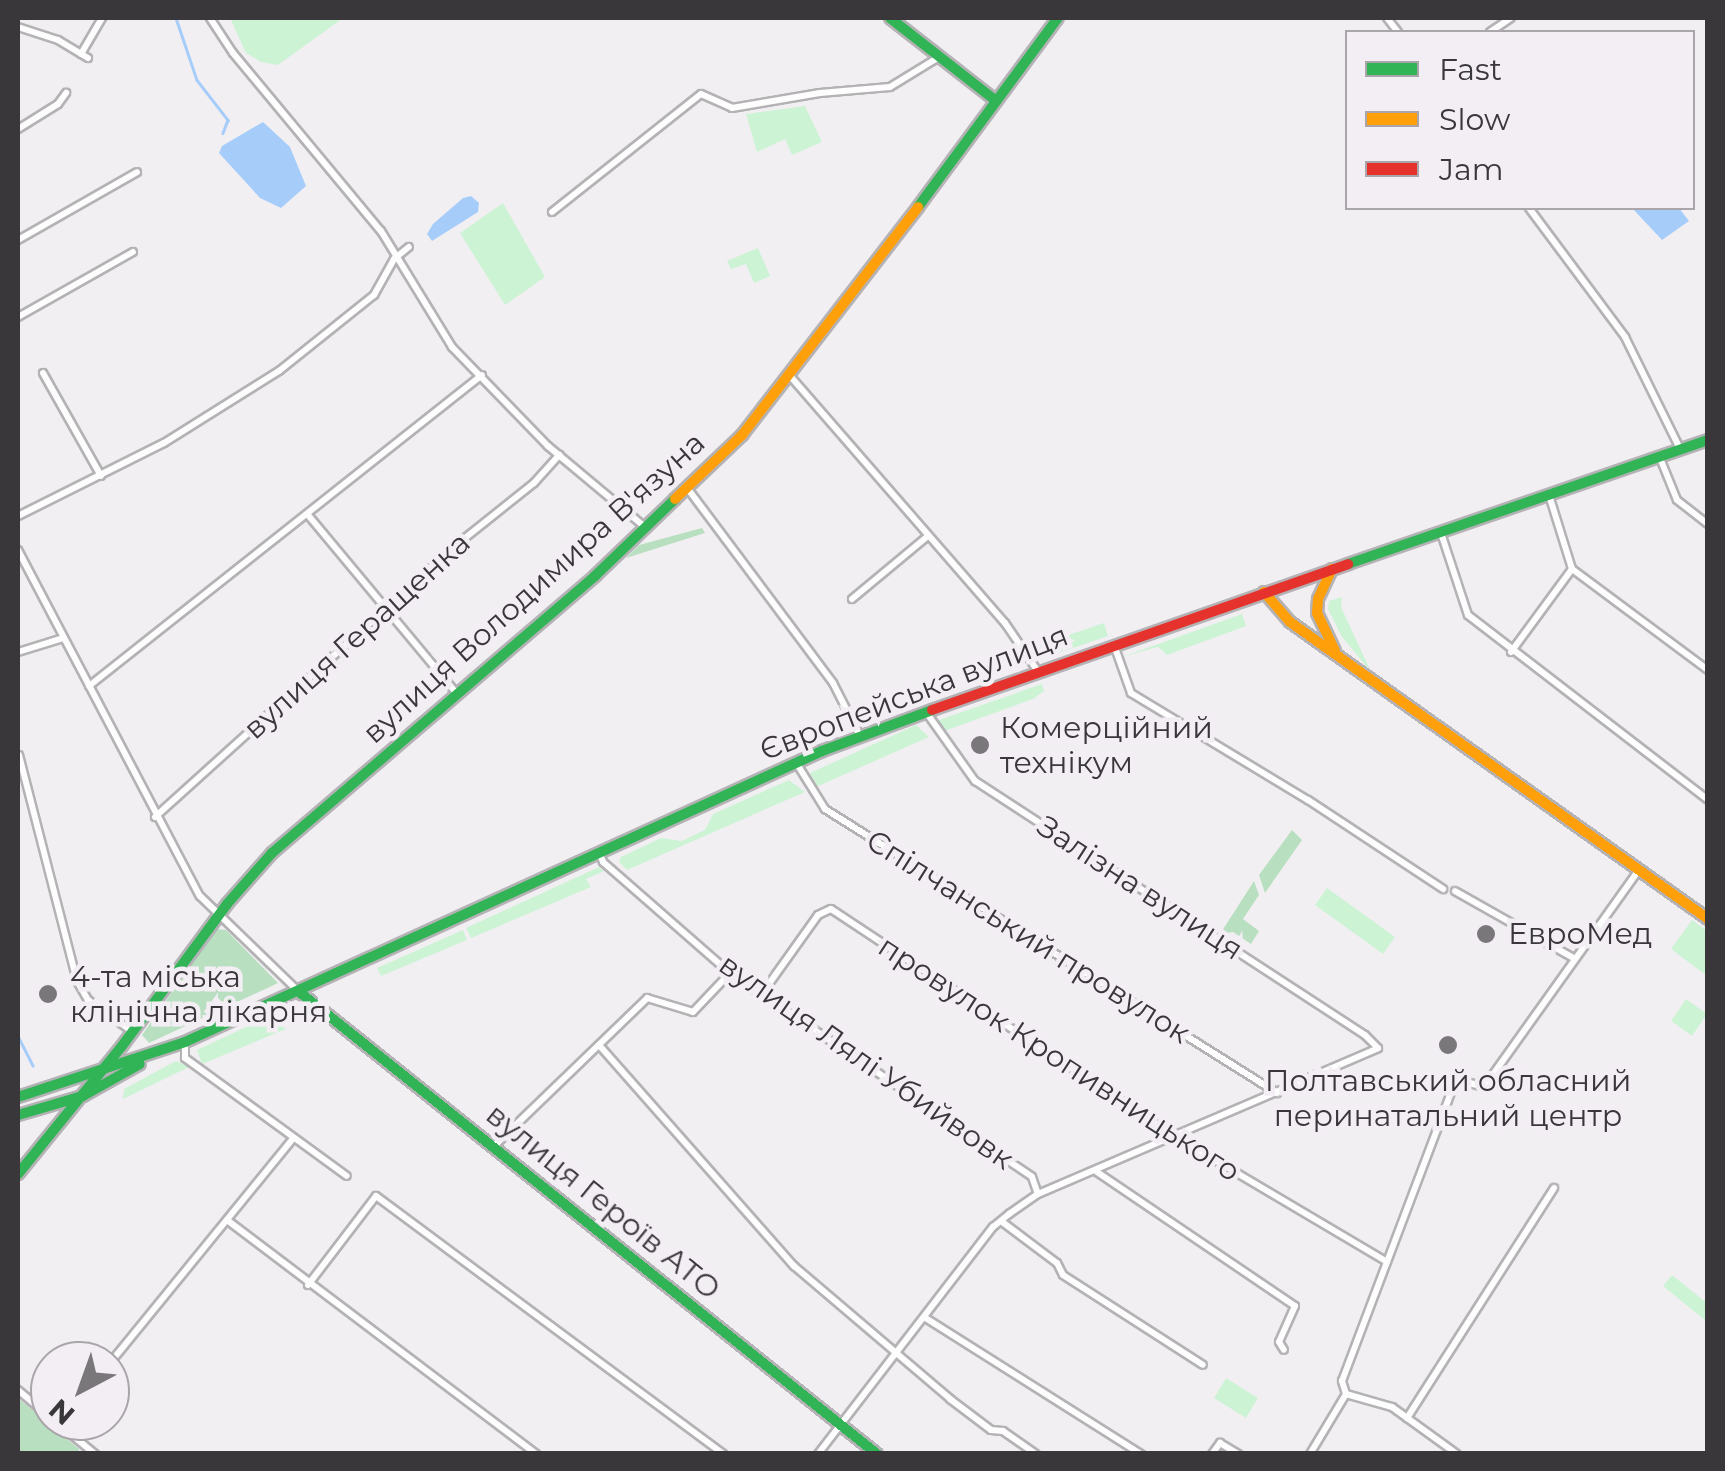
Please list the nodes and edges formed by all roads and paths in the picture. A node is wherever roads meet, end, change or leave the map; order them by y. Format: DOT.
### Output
graph roads {
  1 [pos="102,18"];
  2 [pos="210,18"];
  3 [pos="890,18"];
  4 [pos="1058,18"];
  5 [pos="18,27"];
  6 [pos="939,57"];
  7 [pos="66,94"];
  8 [pos="995,100"];
  9 [pos="18,129"];
  10 [pos="137,172"];
  11 [pos="1531,210"];
  12 [pos="552,212"];
  13 [pos="18,240"];
  14 [pos="409,247"];
  15 [pos="134,252"];
  16 [pos="394,258"];
  17 [pos="18,318"];
  18 [pos="43,372"];
  19 [pos="482,375"];
  20 [pos="791,377"];
  21 [pos="1708,440"];
  22 [pos="1680,449"];
  23 [pos="559,455"];
  24 [pos="1660,456"];
  25 [pos="101,476"];
  26 [pos="688,490"];
  27 [pos="1549,495"];
  28 [pos="18,516"];
  29 [pos="308,516"];
  30 [pos="1708,524"];
  31 [pos="646,528"];
  32 [pos="1441,532"];
  33 [pos="928,536"];
  34 [pos="18,550"];
  35 [pos="1332,569"];
  36 [pos="1572,570"];
  37 [pos="1264,592"];
  38 [pos="852,600"];
  39 [pos="386,608"];
  40 [pos="63,638"];
  41 [pos="1114,644"];
  42 [pos="18,652"];
  43 [pos="1511,652"];
  44 [pos="1340,657"];
  45 [pos="1708,670"];
  46 [pos="1038,671"];
  47 [pos="89,686"];
  48 [pos="457,694"];
  49 [pos="926,711"];
  50 [pos="860,736"];
  51 [pos="20,755"];
  52 [pos="797,762"];
  53 [pos="1708,800"];
  54 [pos="154,816"];
  55 [pos="599,852"];
  56 [pos="1639,870"];
  57 [pos="1443,889"];
  58 [pos="1455,891"];
  59 [pos="218,916"];
  60 [pos="1708,919"];
  61 [pos="1575,960"];
  62 [pos="730,973"];
  63 [pos="298,991"];
  64 [pos="761,995"];
  65 [pos="133,1032"];
  66 [pos="185,1042"];
  67 [pos="600,1045"];
  68 [pos="162,1051"];
  69 [pos="102,1073"];
  70 [pos="1278,1093"];
  71 [pos="18,1096"];
  72 [pos="83,1096"];
  73 [pos="18,1115"];
  74 [pos="1176,1137"];
  75 [pos="293,1139"];
  76 [pos="494,1146"];
  77 [pos="1096,1171"];
  78 [pos="18,1174"];
  79 [pos="348,1176"];
  80 [pos="1554,1188"];
  81 [pos="1038,1194"];
  82 [pos="227,1220"];
  83 [pos="1001,1221"];
  84 [pos="1387,1262"];
  85 [pos="308,1284"];
  86 [pos="924,1317"];
  87 [pos="128,1341"];
  88 [pos="1284,1350"];
  89 [pos="897,1352"];
  90 [pos="1203,1366"];
  91 [pos="1346,1394"];
  92 [pos="1408,1418"];
  93 [pos="840,1424"];
  94 [pos="536,1454"];
  95 [pos="724,1454"];
  96 [pos="818,1454"];
  97 [pos="877,1454"];
  98 [pos="1036,1454"];
  99 [pos="1141,1454"];
  100 [pos="1212,1454"];
  101 [pos="1238,1454"];
  102 [pos="1310,1454"];
  103 [pos="1457,1454"];
  1 -- 5 [label="street"];
  2 -- 16 [label="street"];
  3 -- 6 [label="main road"];
  4 -- 8 [label="main road, вулиця Володимира В'язуна"];
  6 -- 8 [label="main road"];
  6 -- 12 [label="street"];
  7 -- 9 [label="street"];
  8 -- 20 [label="main road, вулиця Володимира В'язуна"];
  10 -- 13 [label="street"];
  11 -- 22 [label="street"];
  14 -- 16 [label="street"];
  15 -- 17 [label="street"];
  16 -- 19 [label="street"];
  16 -- 25 [label="street"];
  18 -- 25 [label="street"];
  19 -- 23 [label="street"];
  19 -- 29 [label="street"];
  20 -- 26 [label="main road, вулиця Володимира В'язуна"];
  20 -- 33 [label="street"];
  21 -- 22 [label="main road, Європейська вулиця"];
  22 -- 24 [label="main road, Європейська вулиця"];
  23 -- 31 [label="street"];
  23 -- 39 [label="street, вулиця Геращенка"];
  24 -- 27 [label="main road, Європейська вулиця"];
  24 -- 30 [label="street"];
  25 -- 28 [label="street"];
  26 -- 31 [label="main road, вулиця Володимира В'язуна"];
  26 -- 50 [label="street"];
  27 -- 32 [label="main road, Європейська вулиця"];
  27 -- 36 [label="street"];
  29 -- 39 [label="street"];
  29 -- 47 [label="street"];
  31 -- 48 [label="main road, вулиця Володимира В'язуна"];
  32 -- 35 [label="main road, Європейська вулиця"];
  32 -- 43 [label="street"];
  33 -- 38 [label="street"];
  33 -- 46 [label="street"];
  34 -- 40 [label="street"];
  35 -- 37 [label="main road, Європейська вулиця"];
  35 -- 44 [label="main road"];
  36 -- 43 [label="street"];
  36 -- 45 [label="street"];
  37 -- 41 [label="main road, Європейська вулиця"];
  37 -- 44 [label="main road"];
  39 -- 48 [label="street"];
  39 -- 54 [label="street, вулиця Геращенка"];
  40 -- 42 [label="street"];
  40 -- 47 [label="street"];
  41 -- 46 [label="main road, Європейська вулиця"];
  41 -- 57 [label="street"];
  43 -- 53 [label="street"];
  44 -- 56 [label="main road"];
  46 -- 49 [label="main road, Європейська вулиця"];
  47 -- 54 [label="street"];
  48 -- 59 [label="main road, вулиця Володимира В'язуна"];
  49 -- 50 [label="main road, Європейська вулиця"];
  49 -- 70 [label="street, Залізна вулиця"];
  50 -- 52 [label="main road, Європейська вулиця"];
  51 -- 65 [label="street"];
  52 -- 55 [label="main road, Європейська вулиця"];
  52 -- 70 [label="street, Спілчанський провулок"];
  54 -- 59 [label="street"];
  55 -- 62 [label="street, вулиця Лялі Убийвовк"];
  55 -- 63 [label="main road, Європейська вулиця"];
  56 -- 60 [label="main road"];
  56 -- 61 [label="street"];
  58 -- 61 [label="street"];
  59 -- 63 [label="street"];
  59 -- 65 [label="main road, вулиця Володимира В'язуна"];
  61 -- 84 [label="street"];
  62 -- 64 [label="street, вулиця Лялі Убийвовк"];
  62 -- 67 [label="street"];
  63 -- 66 [label="main road, Європейська вулиця"];
  63 -- 76 [label="main road, вулиця Героїв АТО"];
  64 -- 74 [label="street, провулок Кропивницького"];
  64 -- 81 [label="street, вулиця Лялі Убийвовк"];
  65 -- 69 [label="main road, вулиця Володимира В'язуна"];
  66 -- 68 [label="main road, Європейська вулиця"];
  66 -- 75 [label="street"];
  67 -- 76 [label="street"];
  67 -- 89 [label="street"];
  68 -- 69 [label="main road, Європейська вулиця"];
  68 -- 72 [label="main road, Європейська вулиця"];
  69 -- 71 [label="main road, Європейська вулиця"];
  69 -- 72 [label="main road, вулиця Володимира В'язуна"];
  70 -- 74 [label="street"];
  72 -- 73 [label="main road, Європейська вулиця"];
  72 -- 78 [label="main road, вулиця Володимира В'язуна"];
  74 -- 77 [label="street"];
  74 -- 84 [label="street, провулок Кропивницького"];
  75 -- 79 [label="street"];
  75 -- 82 [label="street"];
  76 -- 93 [label="main road, вулиця Героїв АТО"];
  77 -- 81 [label="street"];
  77 -- 88 [label="street"];
  80 -- 92 [label="street"];
  81 -- 83 [label="street"];
  82 -- 85 [label="street"];
  82 -- 87 [label="street"];
  83 -- 86 [label="street"];
  83 -- 90 [label="street"];
  84 -- 91 [label="street"];
  85 -- 94 [label="street"];
  85 -- 95 [label="street"];
  86 -- 89 [label="street"];
  86 -- 99 [label="street"];
  89 -- 93 [label="street"];
  89 -- 98 [label="street"];
  91 -- 92 [label="street"];
  91 -- 102 [label="street"];
  92 -- 103 [label="street"];
  93 -- 96 [label="street"];
  93 -- 97 [label="main road, вулиця Героїв АТО"];
  100 -- 101 [label="street"];
}
